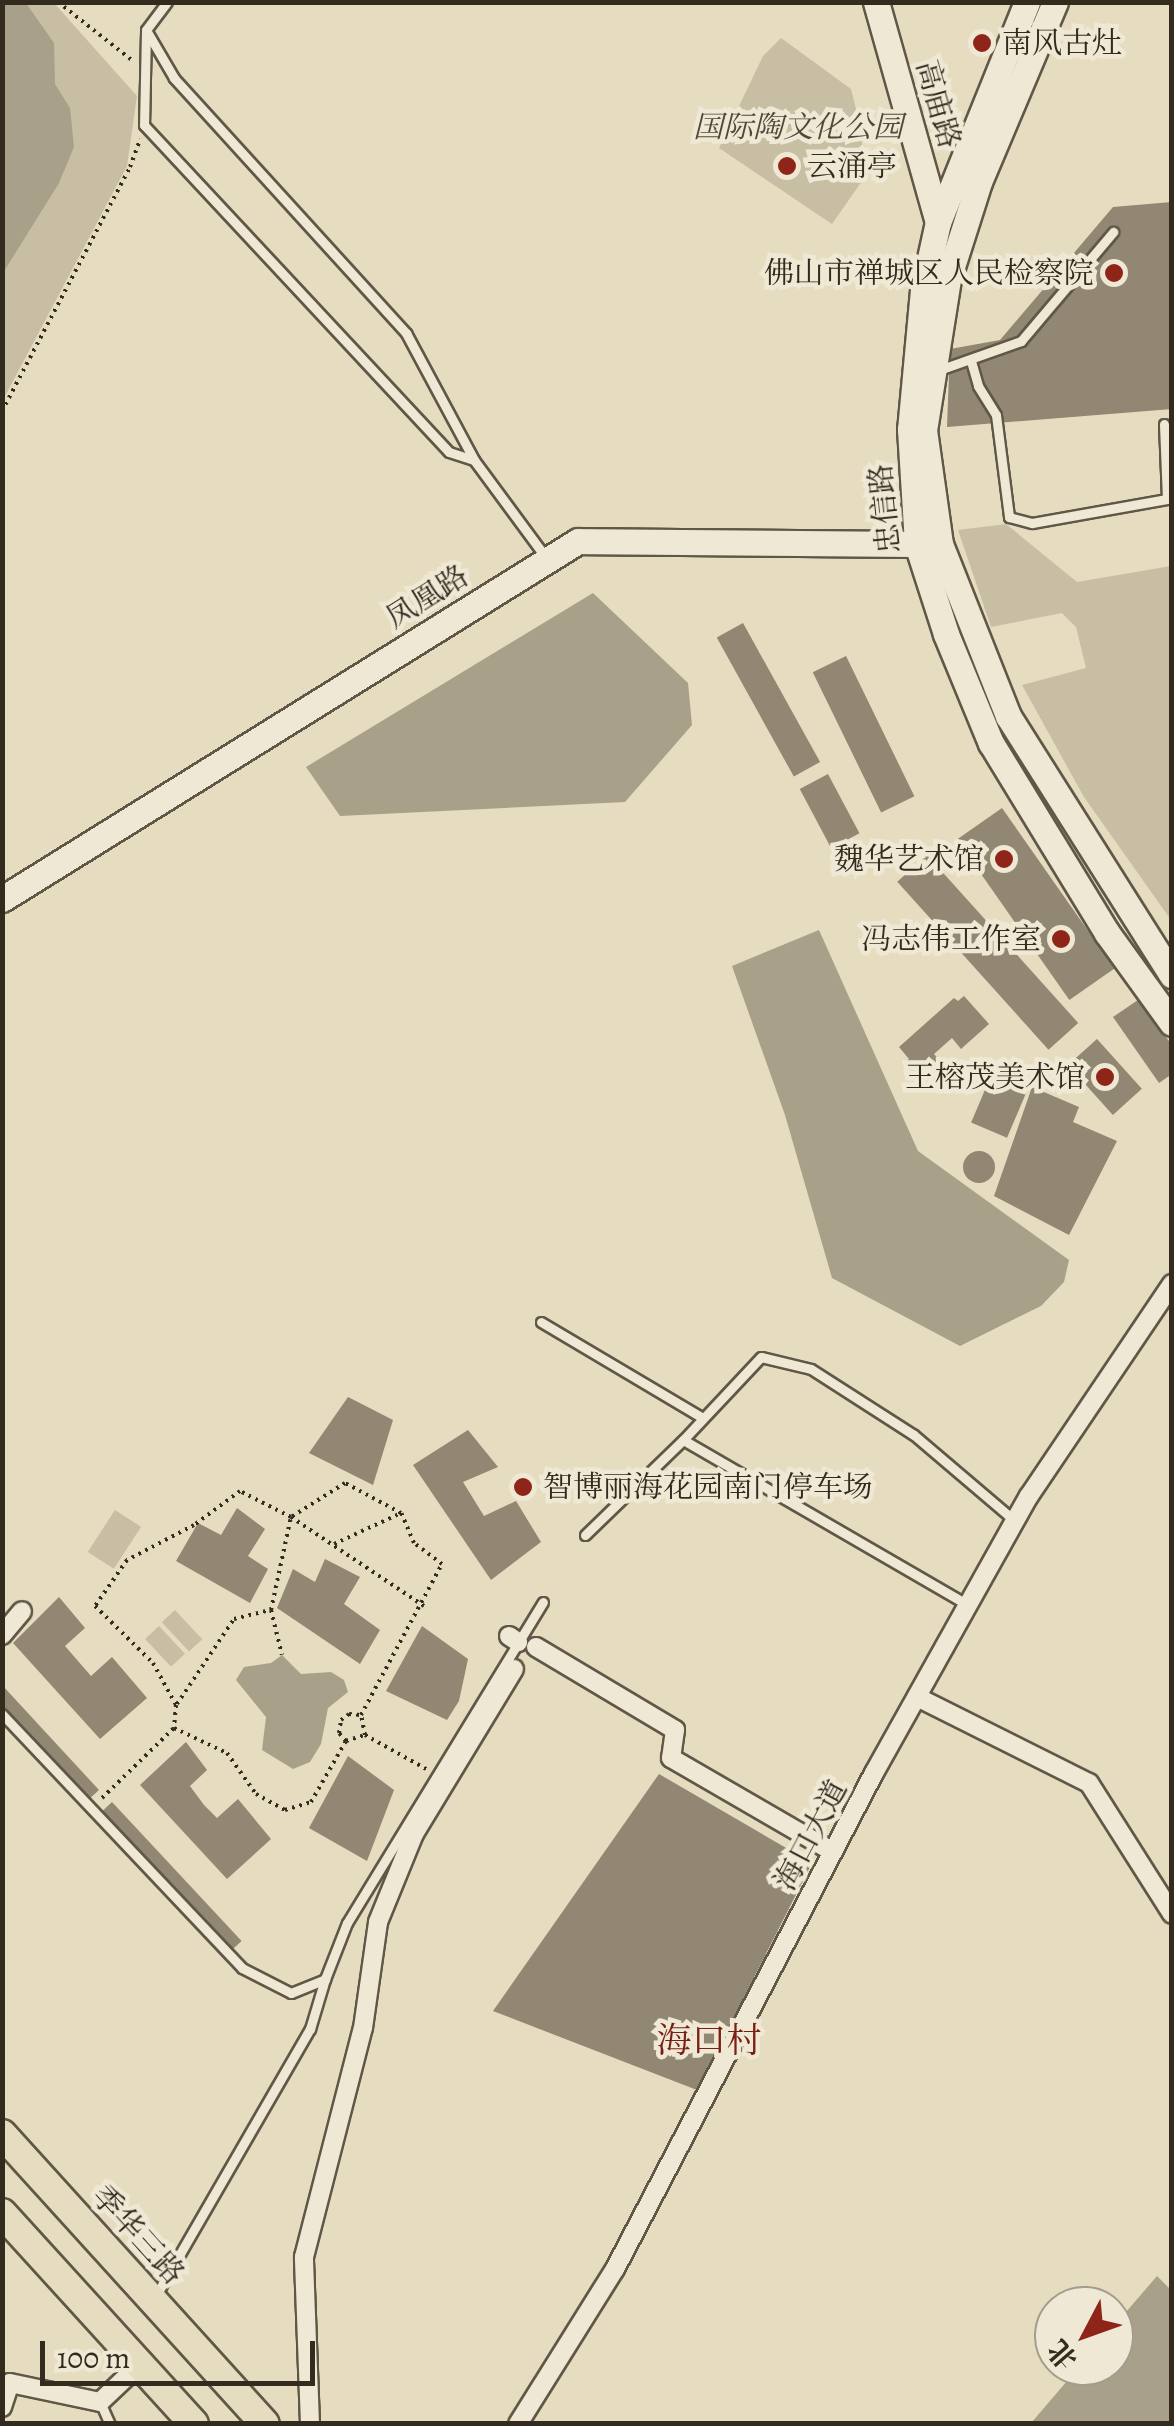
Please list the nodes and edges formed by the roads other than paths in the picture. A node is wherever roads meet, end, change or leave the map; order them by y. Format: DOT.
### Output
graph roads {
  1 [pos="167,2"];
  2 [pos="876,2"];
  3 [pos="1027,2"];
  4 [pos="1055,2"];
  5 [pos="146,30"];
  6 [pos="938,222"];
  7 [pos="1112,232"];
  8 [pos="971,360"];
  9 [pos="923,373"];
  10 [pos="1164,424"];
  11 [pos="474,460"];
  12 [pos="928,544"];
  13 [pos="548,560"];
  14 [pos="2,899"];
  15 [pos="1172,975"];
  16 [pos="1172,1023"];
  17 [pos="1172,1284"];
  18 [pos="540,1322"];
  19 [pos="703,1418"];
  20 [pos="682,1440"];
  21 [pos="1016,1521"];
  22 [pos="585,1535"];
  23 [pos="543,1602"];
  24 [pos="968,1605"];
  25 [pos="22,1611"];
  26 [pos="2,1635"];
  27 [pos="521,1642"];
  28 [pos="514,1670"];
  29 [pos="916,1697"];
  30 [pos="2,1714"];
  31 [pos="833,1852"];
  32 [pos="1172,1914"];
  33 [pos="325,1979"];
  34 [pos="2,2134"];
  35 [pos="2,2213"];
  36 [pos="153,2300"];
  37 [pos="140,2364"];
  38 [pos="100,2402"];
  39 [pos="2,2407"];
  40 [pos="110,2424"];
  41 [pos="194,2424"];
  42 [pos="265,2424"];
  43 [pos="310,2424"];
  44 [pos="518,2424"];
  1 -- 5 [label="lane"];
  2 -- 6 [label="main road, 高庙路"];
  3 -- 6 [label="main road, 忠信路"];
  4 -- 9 [label="main road, 忠信路"];
  5 -- 11 [label="lane"];
  5 -- 11 [label="lane"];
  6 -- 9 [label="main road, 忠信路"];
  7 -- 8 [label="lane"];
  8 -- 9 [label="lane"];
  8 -- 10 [label="lane"];
  9 -- 12 [label="main road, 忠信路"];
  11 -- 13 [label="lane"];
  12 -- 13 [label="main road, 凤凰路"];
  12 -- 15 [label="main road, 忠信路"];
  12 -- 16 [label="main road, 忠信路"];
  13 -- 14 [label="main road, 凤凰路"];
  17 -- 21 [label="street, 海口大道"];
  18 -- 19 [label="lane"];
  19 -- 20 [label="lane"];
  19 -- 21 [label="lane"];
  20 -- 22 [label="lane"];
  20 -- 24 [label="lane"];
  21 -- 24 [label="street, 海口大道"];
  23 -- 27 [label="lane"];
  24 -- 29 [label="street, 海口大道"];
  25 -- 26 [label="street"];
  27 -- 31 [label="street"];
  27 -- 33 [label="lane"];
  28 -- 43 [label="street"];
  29 -- 31 [label="street, 海口大道"];
  29 -- 32 [label="street"];
  30 -- 33 [label="lane"];
  31 -- 44 [label="street, 海口大道"];
  33 -- 36 [label="lane"];
  34 -- 36 [label="main road, 季华三路"];
  35 -- 37 [label="main road"];
  36 -- 42 [label="main road, 季华三路"];
  37 -- 38 [label="street"];
  37 -- 41 [label="main road"];
  38 -- 39 [label="street"];
  38 -- 40 [label="lane"];
}
